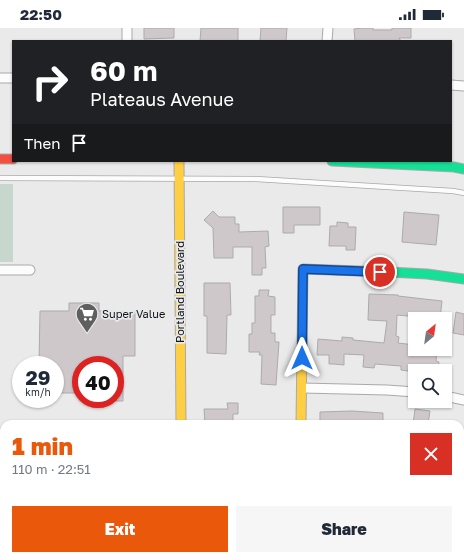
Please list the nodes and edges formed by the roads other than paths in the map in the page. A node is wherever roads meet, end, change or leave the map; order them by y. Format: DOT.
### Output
graph roads {
  1 [pos="127,28"];
  2 [pos="328,28"];
  3 [pos="126,40"];
  4 [pos="327,40"];
  5 [pos="0,78"];
  6 [pos="12,78"];
  7 [pos="452,85"];
  8 [pos="464,86"];
  9 [pos="0,159"];
  10 [pos="12,159"];
  11 [pos="179,162"];
  12 [pos="352,162"];
  13 [pos="464,169"];
  14 [pos="0,178"];
  15 [pos="180,178"];
  16 [pos="464,193"];
  17 [pos="0,270"];
  18 [pos="30,270"];
  19 [pos="464,279"];
  20 [pos="302,388"];
  21 [pos="408,392"];
  22 [pos="452,397"];
  23 [pos="464,400"];
  24 [pos="181,420"];
  25 [pos="301,420"];
  1 -- 3 [label="street"];
  2 -- 4 [label="street"];
  5 -- 6 [label="street"];
  7 -- 8 [label="street"];
  9 -- 10 [label="main road"];
  11 -- 15 [label="main road, Portland Boulevard"];
  12 -- 13 [label="main road"];
  14 -- 15 [label="lane"];
  15 -- 16 [label="lane"];
  15 -- 24 [label="main road, Portland Boulevard"];
  17 -- 18 [label="street"];
  19 -- 20 [label="main road"];
  20 -- 21 [label="street"];
  20 -- 25 [label="main road"];
  22 -- 23 [label="street"];
}
